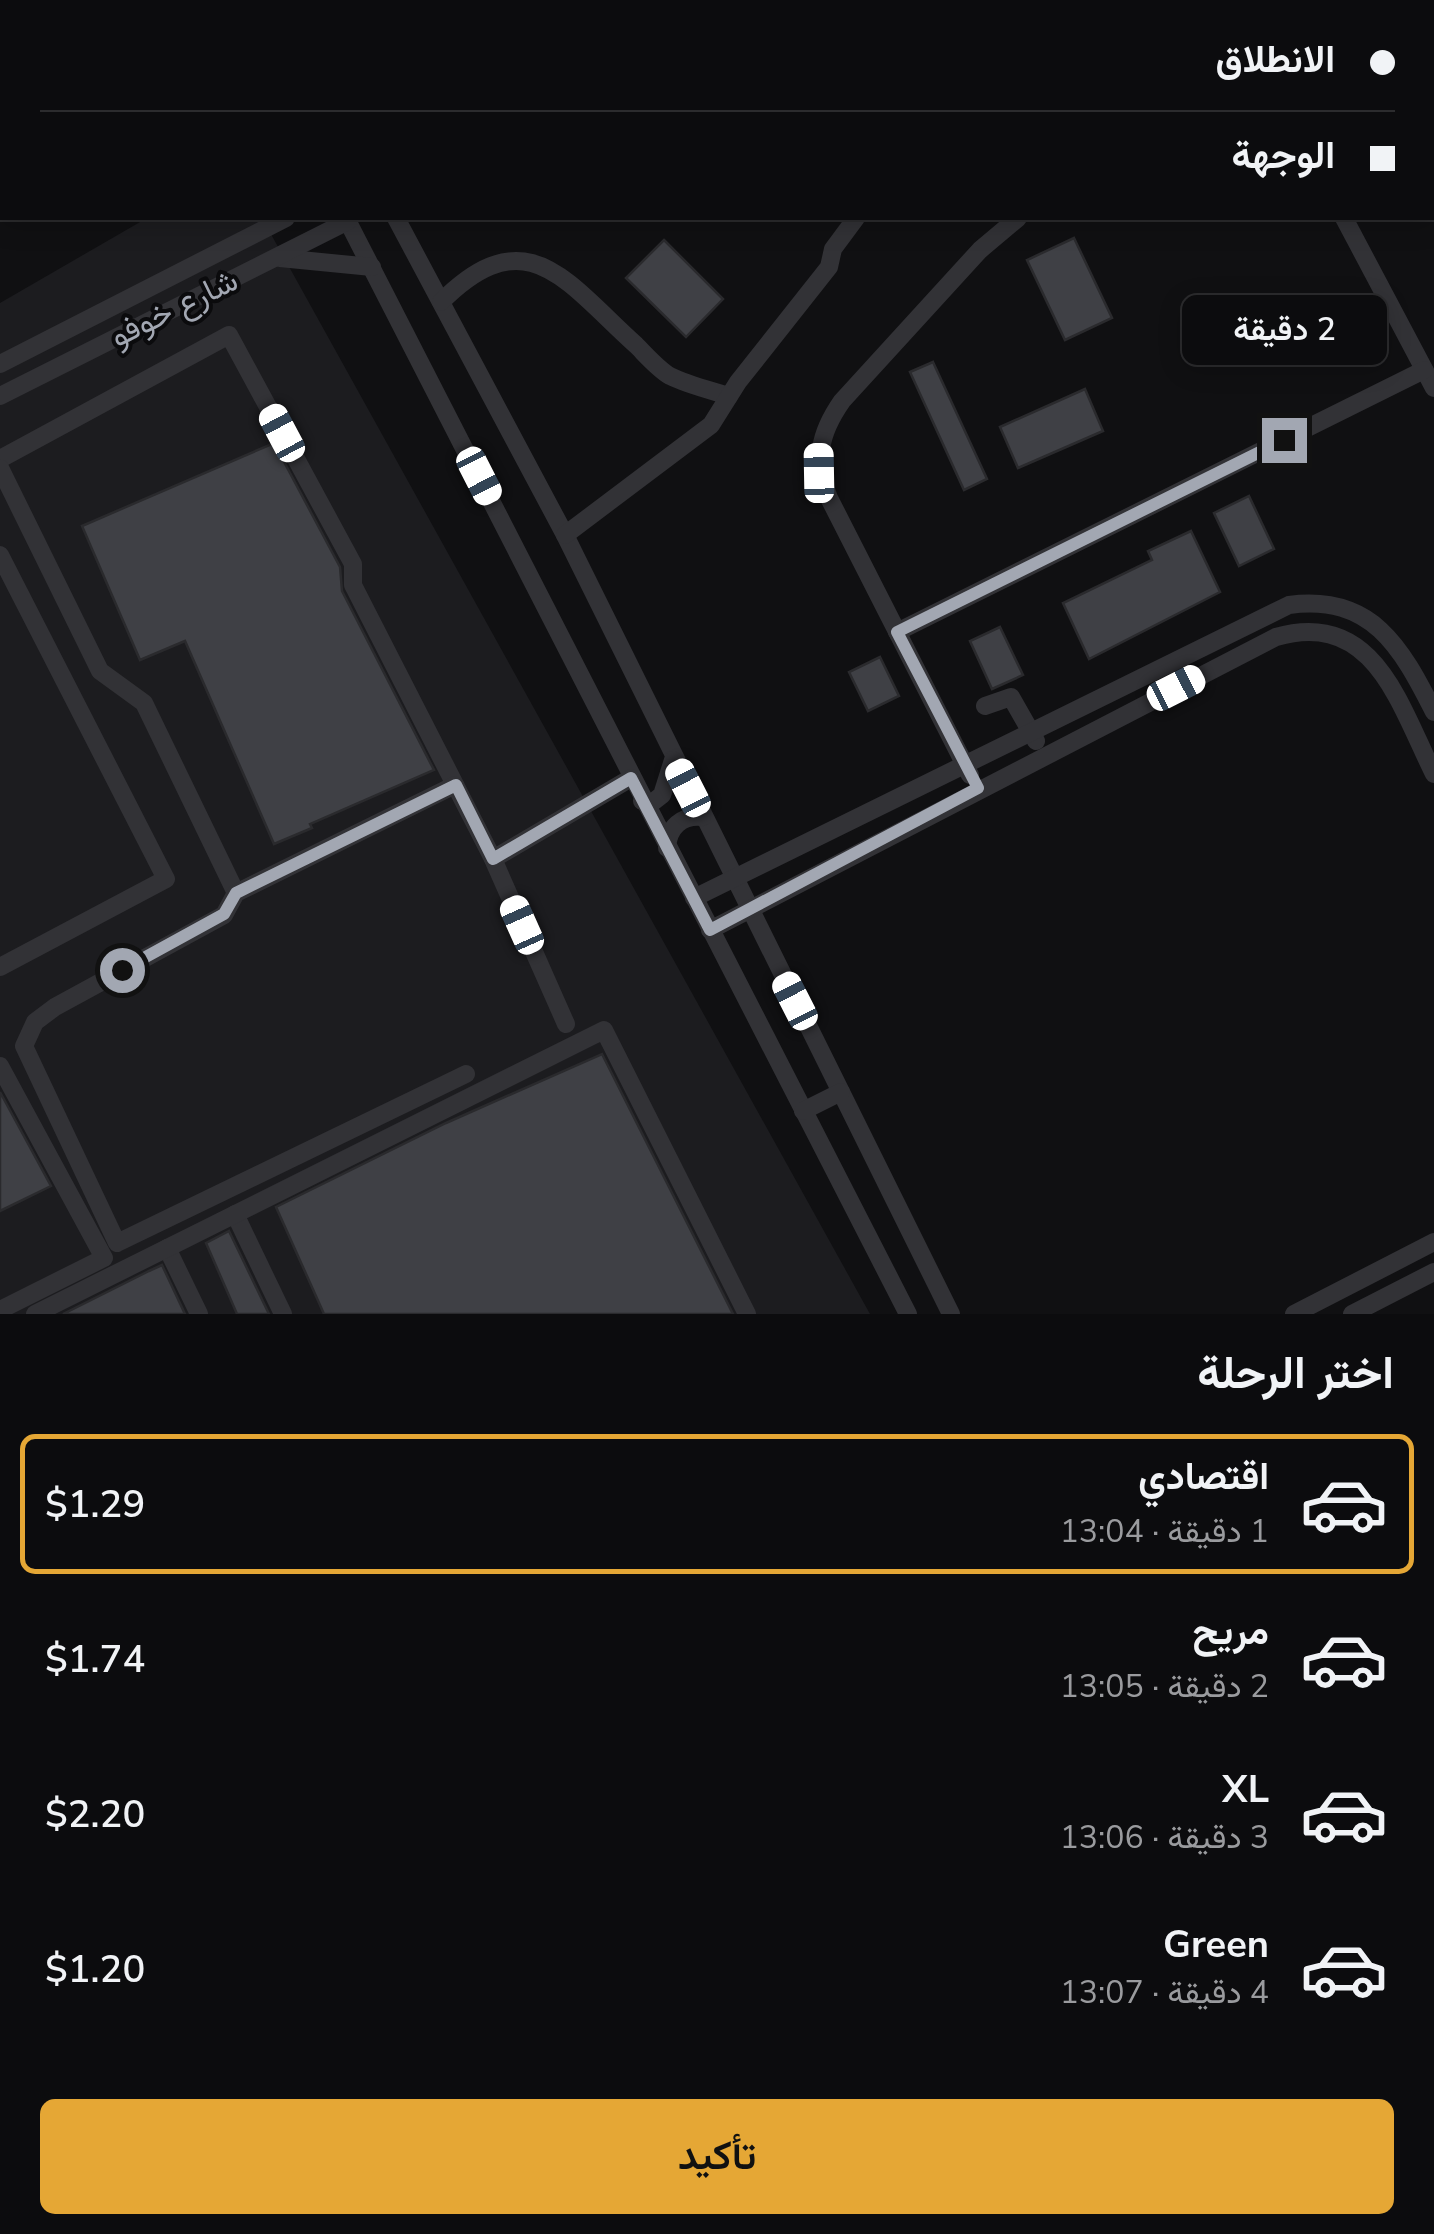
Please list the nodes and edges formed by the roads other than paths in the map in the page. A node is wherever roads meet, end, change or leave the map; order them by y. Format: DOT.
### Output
graph roads {
  1 [pos="279,220"];
  2 [pos="345,220"];
  3 [pos="348,220"];
  4 [pos="397,220"];
  5 [pos="855,220"];
  6 [pos="1016,220"];
  7 [pos="1345,220"];
  8 [pos="274,258"];
  9 [pos="372,267"];
  10 [pos="441,302"];
  11 [pos="0,364"];
  12 [pos="1424,370"];
  13 [pos="1434,388"];
  14 [pos="0,396"];
  15 [pos="729,396"];
  16 [pos="0,459"];
  17 [pos="0,468"];
  18 [pos="565,535"];
  19 [pos="0,555"];
  20 [pos="897,632"];
  21 [pos="985,706"];
  22 [pos="1434,712"];
  23 [pos="1032,731"];
  24 [pos="1043,755"];
  25 [pos="673,760"];
  26 [pos="964,765"];
  27 [pos="1434,774"];
  28 [pos="631,778"];
  29 [pos="456,785"];
  30 [pos="978,788"];
  31 [pos="642,801"];
  32 [pos="702,817"];
  33 [pos="667,848"];
  34 [pos="493,859"];
  35 [pos="734,880"];
  36 [pos="236,893"];
  37 [pos="694,898"];
  38 [pos="749,910"];
  39 [pos="710,930"];
  40 [pos="0,967"];
  41 [pos="566,1024"];
  42 [pos="0,1066"];
  43 [pos="466,1074"];
  44 [pos="840,1092"];
  45 [pos="804,1111"];
  46 [pos="235,1214"];
  47 [pos="1429,1244"];
  48 [pos="168,1248"];
  49 [pos="1434,1269"];
  50 [pos="0,1310"];
  51 [pos="36,1314"];
  52 [pos="200,1314"];
  53 [pos="283,1314"];
  54 [pos="747,1314"];
  55 [pos="908,1314"];
  56 [pos="950,1314"];
  57 [pos="1294,1314"];
  58 [pos="1352,1314"];
  1 -- 11 [label="street, شارع خوفو"];
  2 -- 8 [label="street, شارع خوفو"];
  3 -- 9 [label="street"];
  4 -- 10 [label="street"];
  5 -- 15 [label="street"];
  6 -- 20 [label="street"];
  7 -- 12 [label="street"];
  8 -- 9 [label="street"];
  8 -- 14 [label="street, شارع خوفو"];
  9 -- 28 [label="street"];
  10 -- 15 [label="street"];
  10 -- 18 [label="street"];
  12 -- 13 [label="street"];
  12 -- 20 [label="street"];
  15 -- 18 [label="street"];
  16 -- 29 [label="street"];
  17 -- 36 [label="street"];
  18 -- 25 [label="street"];
  19 -- 40 [label="street"];
  20 -- 26 [label="street"];
  21 -- 23 [label="street"];
  22 -- 23 [label="street"];
  23 -- 24 [label="street"];
  23 -- 26 [label="street"];
  24 -- 27 [label="street"];
  24 -- 30 [label="street"];
  25 -- 31 [label="street"];
  25 -- 32 [label="street"];
  26 -- 30 [label="street"];
  26 -- 35 [label="street"];
  28 -- 31 [label="street"];
  28 -- 34 [label="street"];
  29 -- 34 [label="street"];
  29 -- 36 [label="street"];
  30 -- 38 [label="street"];
  31 -- 33 [label="street"];
  32 -- 33 [label="street"];
  32 -- 35 [label="street"];
  33 -- 37 [label="street"];
  34 -- 41 [label="street"];
  35 -- 37 [label="street"];
  35 -- 38 [label="street"];
  36 -- 43 [label="street"];
  37 -- 39 [label="street"];
  38 -- 39 [label="street"];
  38 -- 44 [label="street"];
  39 -- 45 [label="street"];
  42 -- 50 [label="street"];
  44 -- 45 [label="street"];
  44 -- 56 [label="street"];
  45 -- 55 [label="street"];
  46 -- 48 [label="street"];
  46 -- 53 [label="street"];
  46 -- 54 [label="street"];
  47 -- 49 [label="street"];
  47 -- 57 [label="street"];
  48 -- 51 [label="street"];
  48 -- 52 [label="street"];
  49 -- 58 [label="street"];
}
